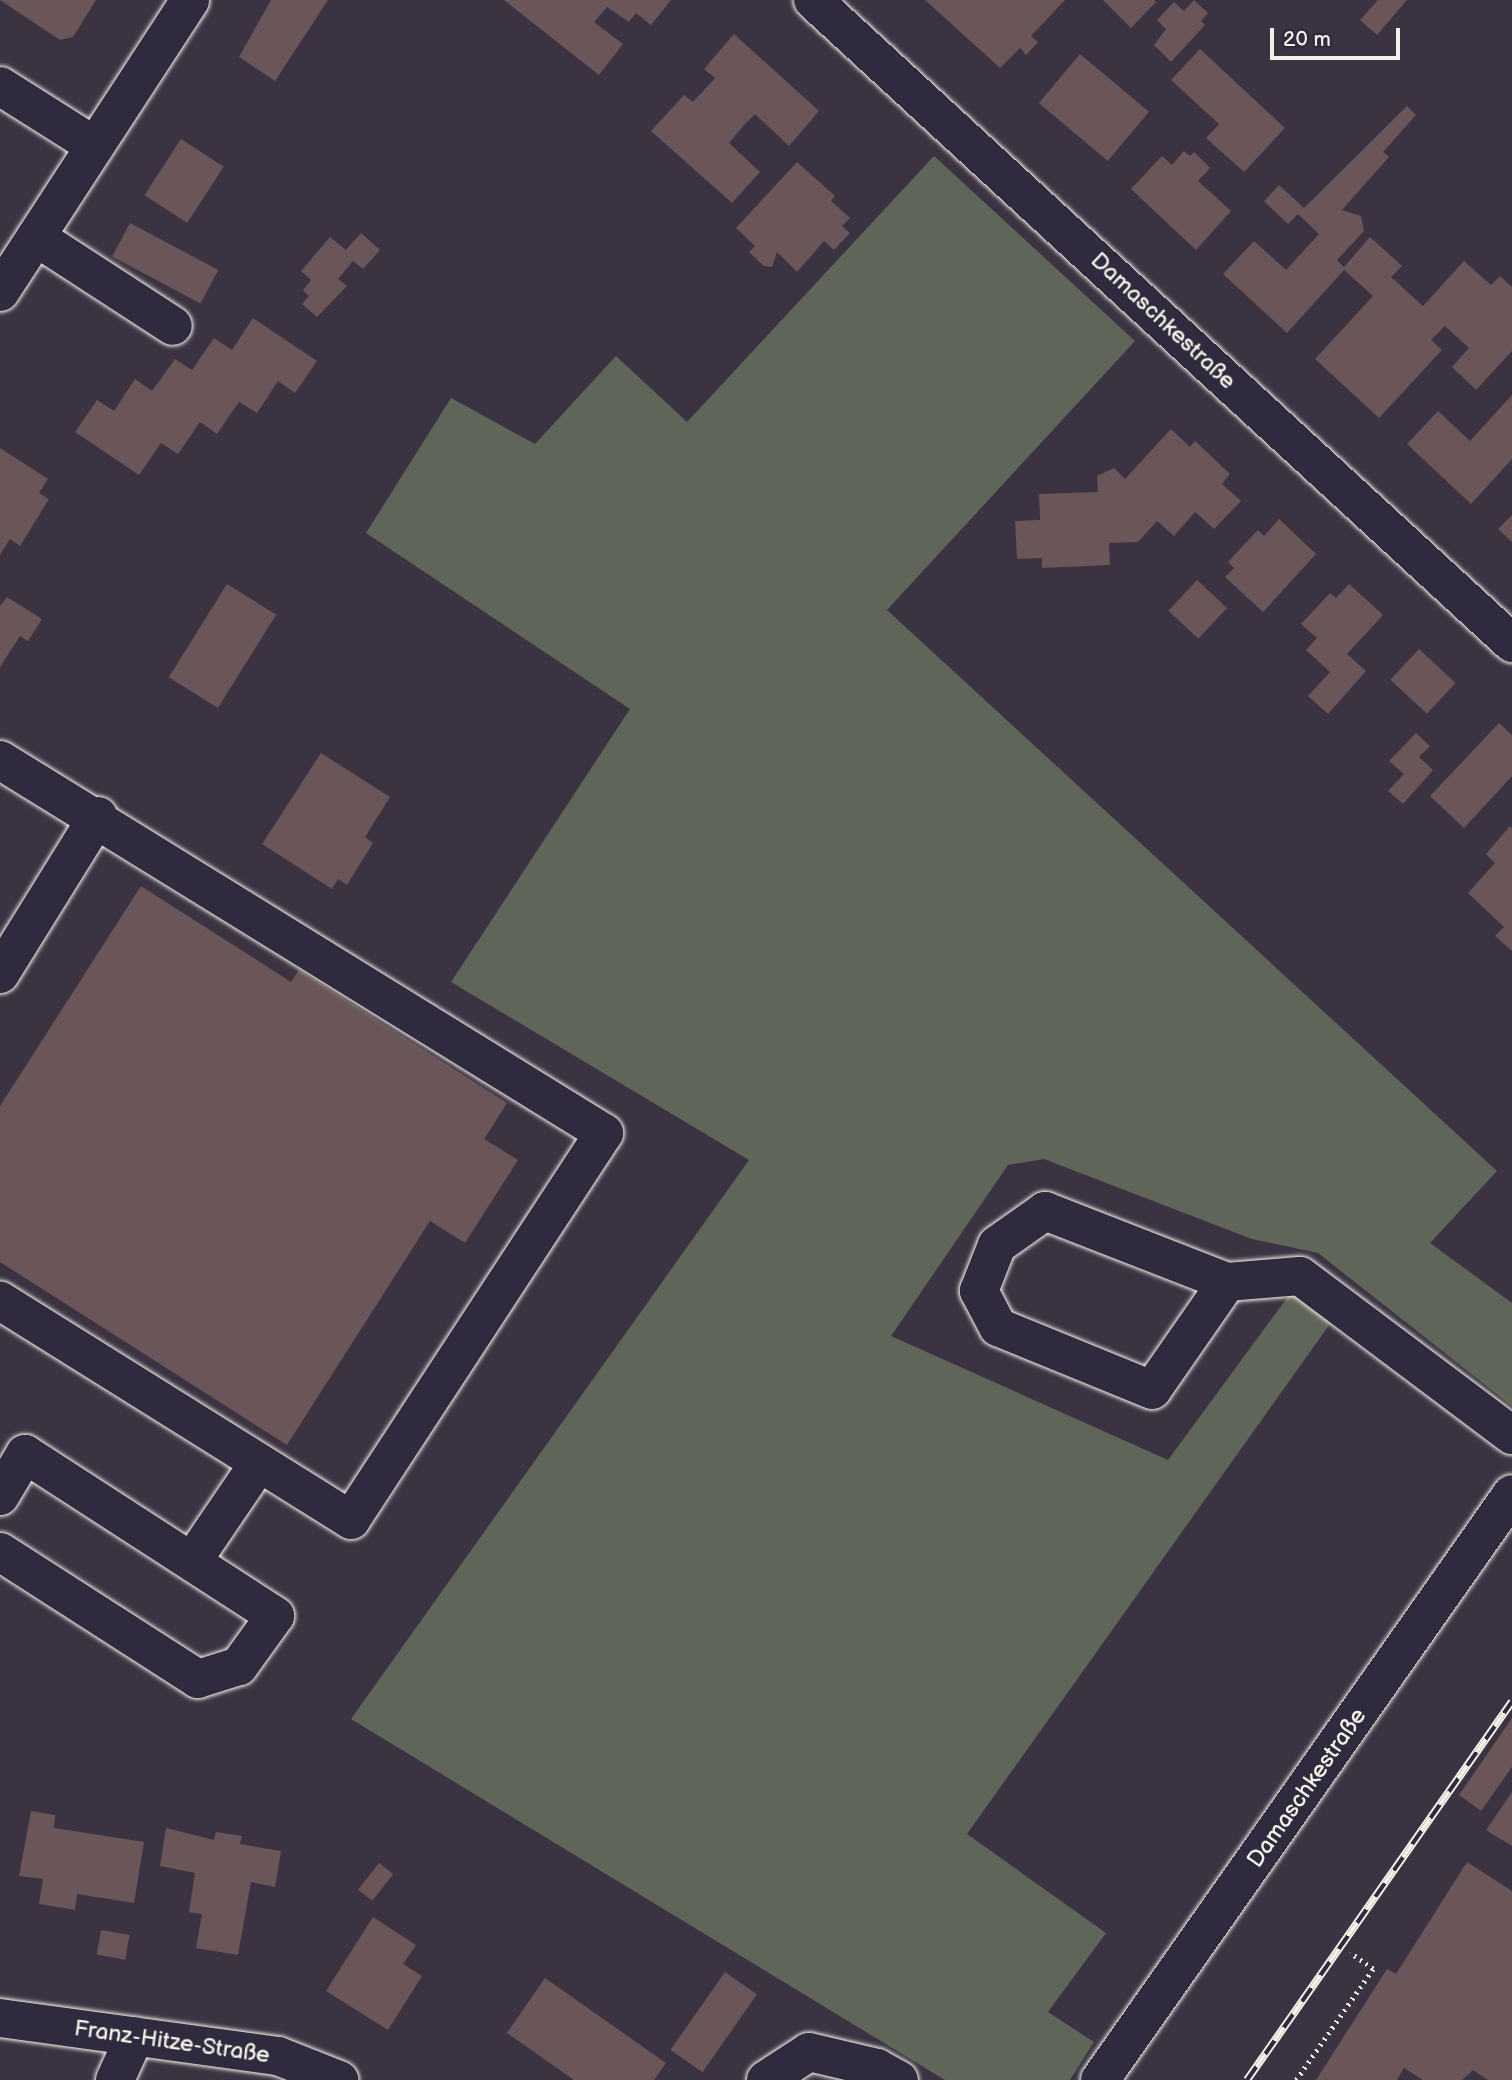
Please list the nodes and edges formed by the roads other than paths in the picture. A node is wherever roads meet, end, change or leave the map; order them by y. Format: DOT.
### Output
graph roads {
  1 [pos="190,0"];
  2 [pos="813,0"];
  3 [pos="0,86"];
  4 [pos="94,146"];
  5 [pos="36,237"];
  6 [pos="0,292"];
  7 [pos="173,326"];
  8 [pos="1512,643"];
  9 [pos="0,760"];
  10 [pos="98,816"];
  11 [pos="0,974"];
  12 [pos="1227,1282"];
  13 [pos="0,1301"];
  14 [pos="1512,1435"];
  15 [pos="259,1463"];
  16 [pos="1512,1494"];
  17 [pos="0,1496"];
  18 [pos="0,1552"];
  19 [pos="193,1560"];
  20 [pos="0,2018"];
  21 [pos="135,2036"];
  22 [pos="115,2080"];
  23 [pos="339,2080"];
  24 [pos="766,2080"];
  25 [pos="898,2080"];
  26 [pos="1100,2080"];
  1 -- 4 [label="street"];
  2 -- 8 [label="street, Damaschkestraße"];
  3 -- 4 [label="street"];
  4 -- 5 [label="street"];
  5 -- 6 [label="street"];
  5 -- 7 [label="street"];
  9 -- 10 [label="street"];
  10 -- 11 [label="street"];
  10 -- 15 [label="street"];
  12 -- 12 [label="street"];
  12 -- 14 [label="street"];
  13 -- 15 [label="street"];
  15 -- 19 [label="street"];
  16 -- 26 [label="street, Damaschkestraße"];
  17 -- 19 [label="street"];
  18 -- 19 [label="street"];
  20 -- 21 [label="street, Franz-Hitze-Straße"];
  21 -- 22 [label="street"];
  21 -- 23 [label="street, Franz-Hitze-Straße"];
  24 -- 25 [label="street"];
}
